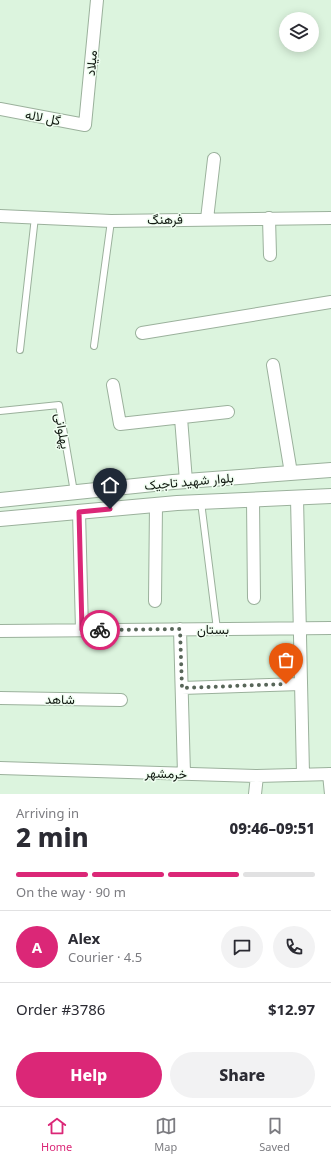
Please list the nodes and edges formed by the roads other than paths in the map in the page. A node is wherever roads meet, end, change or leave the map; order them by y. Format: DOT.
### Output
graph roads {
  1 [pos="97,0"];
  2 [pos="0,109"];
  3 [pos="85,125"];
  4 [pos="214,159"];
  5 [pos="0,216"];
  6 [pos="35,217"];
  7 [pos="268,218"];
  8 [pos="331,218"];
  9 [pos="207,219"];
  10 [pos="111,221"];
  11 [pos="270,255"];
  12 [pos="331,302"];
  13 [pos="142,333"];
  14 [pos="94,346"];
  15 [pos="20,350"];
  16 [pos="273,365"];
  17 [pos="113,385"];
  18 [pos="0,411"];
  19 [pos="228,412"];
  20 [pos="181,418"];
  21 [pos="331,470"];
  22 [pos="291,473"];
  23 [pos="186,481"];
  24 [pos="74,492"];
  25 [pos="331,496"];
  26 [pos="297,498"];
  27 [pos="0,500"];
  28 [pos="253,500"];
  29 [pos="201,502"];
  30 [pos="156,505"];
  31 [pos="79,512"];
  32 [pos="0,519"];
  33 [pos="254,598"];
  34 [pos="155,601"];
  35 [pos="299,628"];
  36 [pos="331,628"];
  37 [pos="180,629"];
  38 [pos="217,629"];
  39 [pos="82,630"];
  40 [pos="0,631"];
  41 [pos="301,684"];
  42 [pos="182,688"];
  43 [pos="0,698"];
  44 [pos="121,700"];
  45 [pos="0,768"];
  46 [pos="184,774"];
  47 [pos="303,774"];
  48 [pos="330,774"];
  49 [pos="256,776"];
  50 [pos="255,794"];
  51 [pos="331,794"];
  1 -- 3 [label="street, میلاد"];
  2 -- 3 [label="street, گل لاله"];
  4 -- 9 [label="street"];
  5 -- 6 [label="street, فرهنگ"];
  6 -- 10 [label="street, فرهنگ"];
  6 -- 15 [label="lane"];
  7 -- 8 [label="street, فرهنگ"];
  7 -- 9 [label="street, فرهنگ"];
  7 -- 11 [label="street"];
  9 -- 10 [label="street, فرهنگ"];
  10 -- 14 [label="lane"];
  12 -- 13 [label="street"];
  16 -- 22 [label="street"];
  17 -- 20 [label="street"];
  18 -- 24 [label="lane, پهلوانی"];
  19 -- 20 [label="street"];
  20 -- 23 [label="street"];
  21 -- 22 [label="street, بلوار شهید تاجیک"];
  22 -- 23 [label="street, بلوار شهید تاجیک"];
  23 -- 24 [label="street, بلوار شهید تاجیک"];
  24 -- 27 [label="street, بلوار شهید تاجیک"];
  25 -- 26 [label="street, بلوار شهید تاجیک"];
  26 -- 28 [label="street, بلوار شهید تاجیک"];
  26 -- 35 [label="street"];
  28 -- 29 [label="street, بلوار شهید تاجیک"];
  28 -- 33 [label="street"];
  29 -- 30 [label="street, بلوار شهید تاجیک"];
  29 -- 38 [label="lane"];
  30 -- 31 [label="street, بلوار شهید تاجیک"];
  30 -- 34 [label="street"];
  31 -- 32 [label="street, بلوار شهید تاجیک"];
  31 -- 39 [label="street"];
  35 -- 36 [label="street, بستان"];
  35 -- 38 [label="street, بستان"];
  35 -- 41 [label="street"];
  37 -- 38 [label="street, بستان"];
  37 -- 39 [label="street, بستان"];
  37 -- 42 [label="street"];
  39 -- 40 [label="street, بستان"];
  41 -- 42 [label="street"];
  41 -- 47 [label="street"];
  42 -- 46 [label="street"];
  43 -- 44 [label="street, شاهد"];
  45 -- 46 [label="street, خرمشهر"];
  46 -- 49 [label="street, خرمشهر"];
  47 -- 48 [label="street, خرمشهر"];
  47 -- 49 [label="street, خرمشهر"];
  48 -- 51 [label="street"];
  49 -- 50 [label="street"];
}
